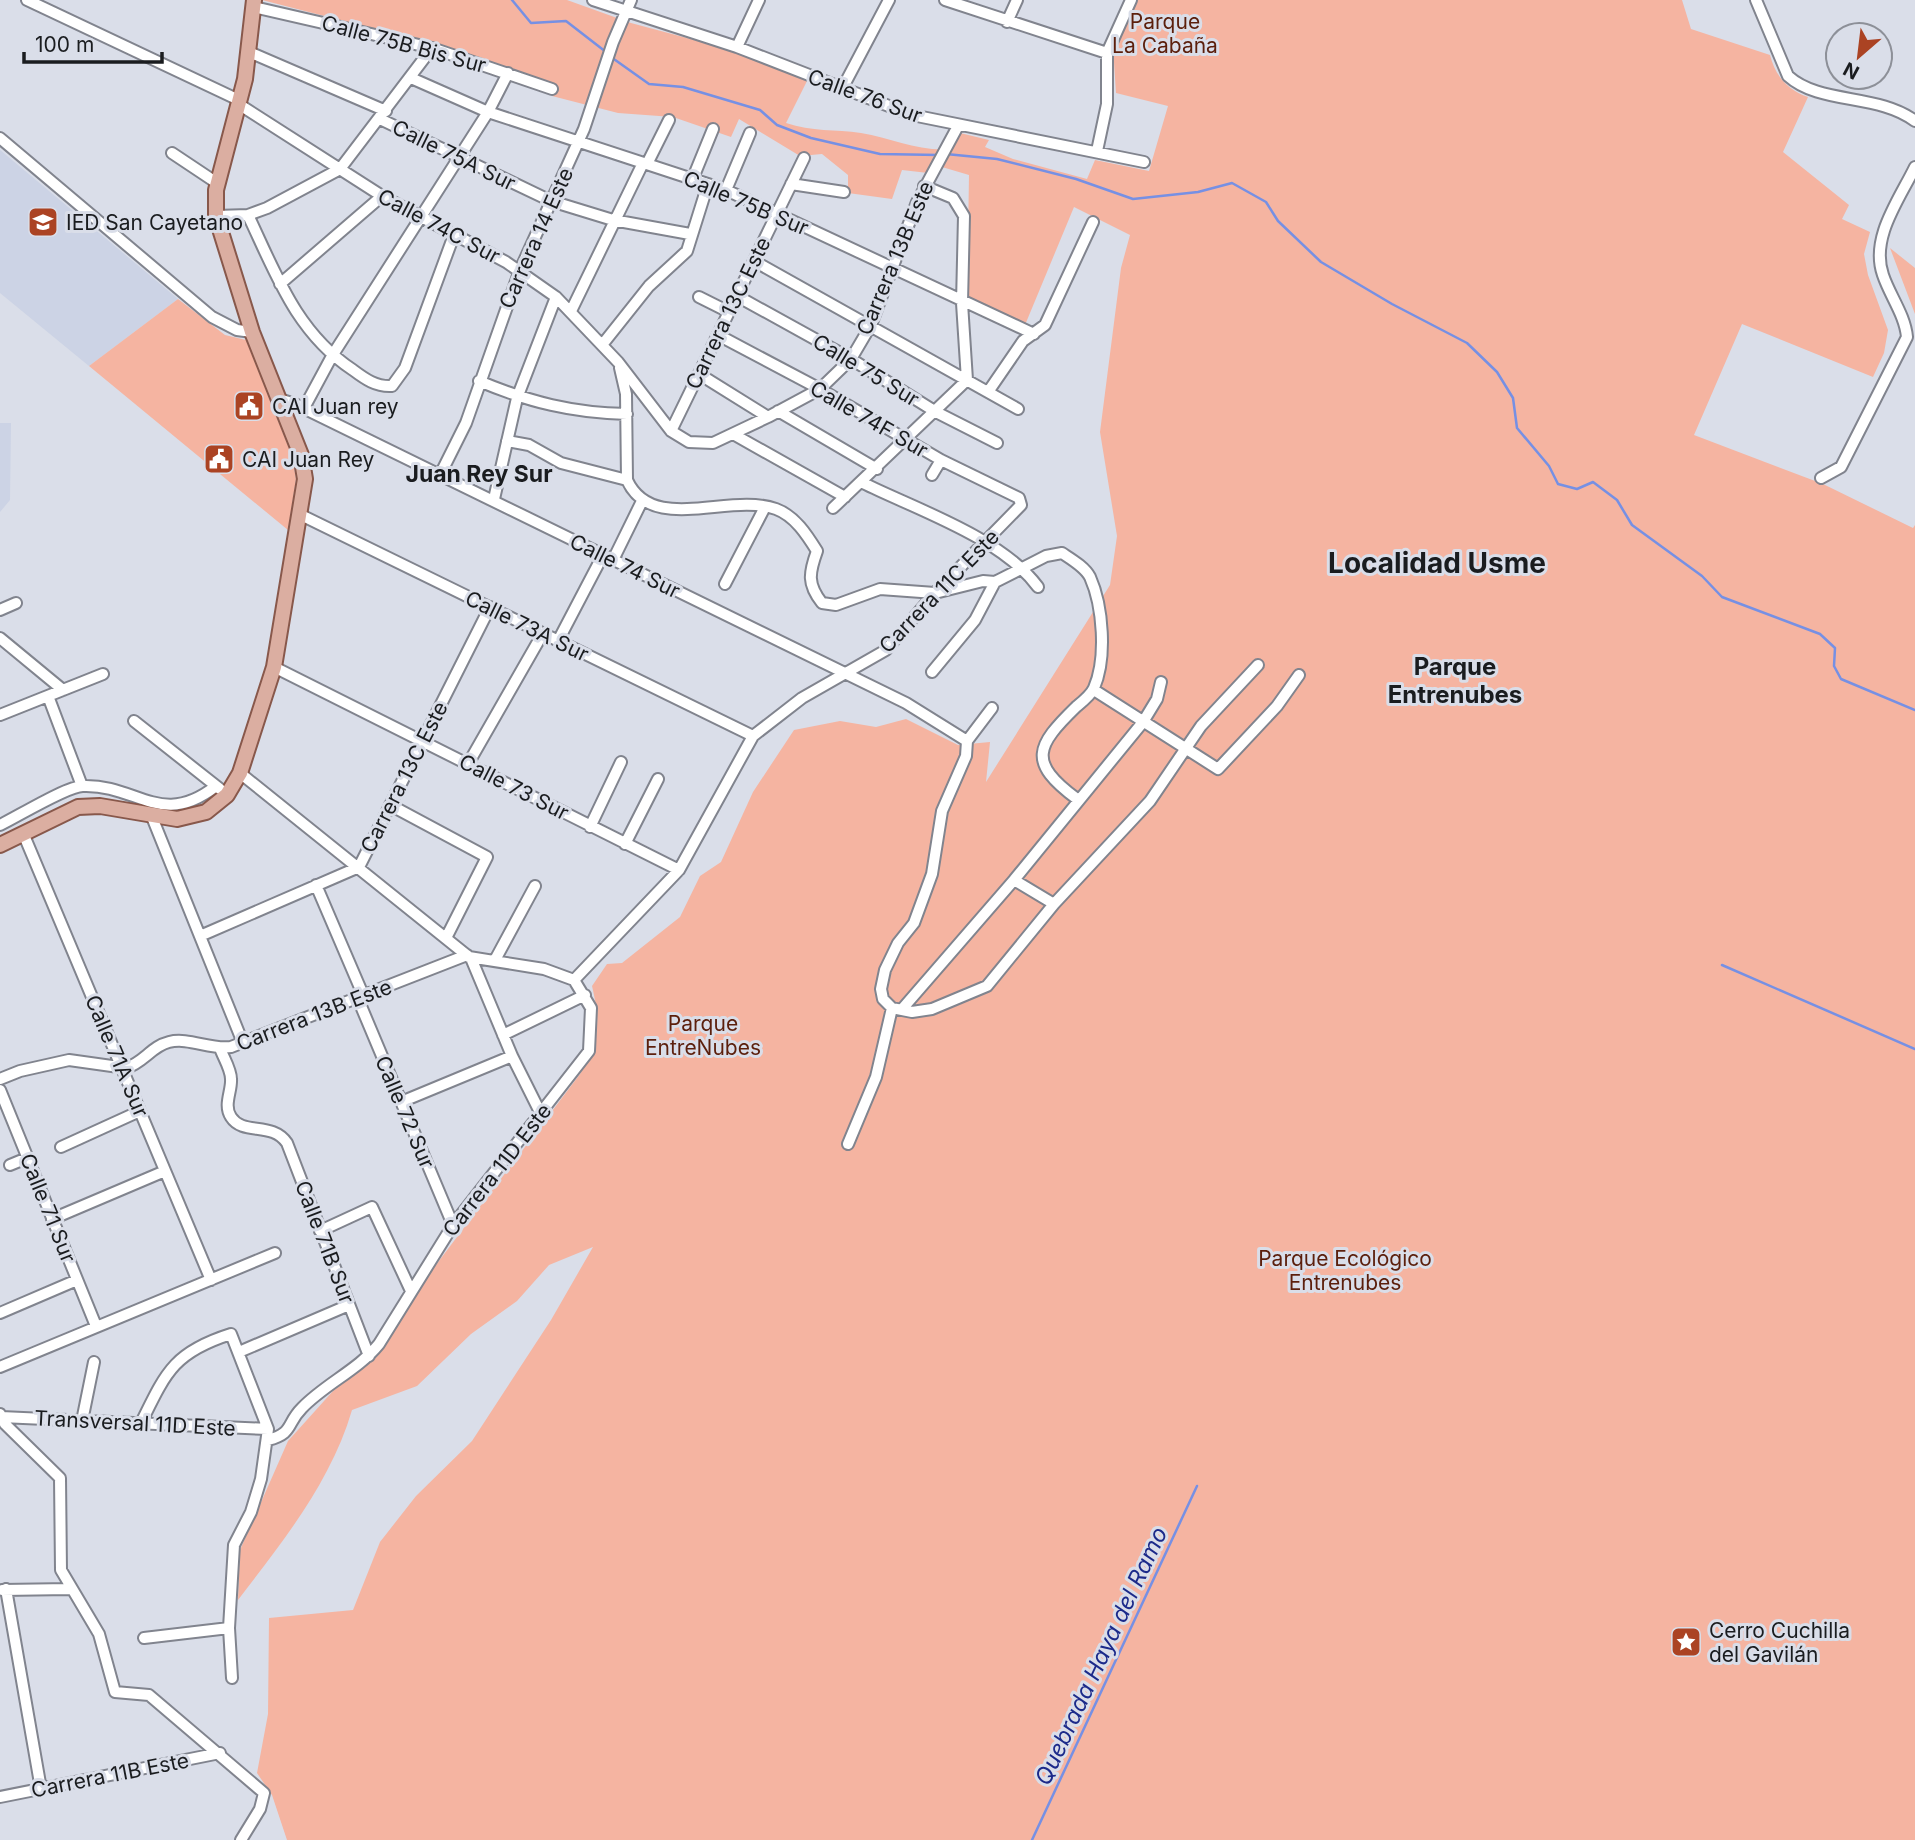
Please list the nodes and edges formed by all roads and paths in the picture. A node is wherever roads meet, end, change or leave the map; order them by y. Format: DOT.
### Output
graph roads {
  1 [pos="27,0"];
  2 [pos="593,0"];
  3 [pos="631,0"];
  4 [pos="759,0"];
  5 [pos="889,0"];
  6 [pos="945,0"];
  7 [pos="1017,0"];
  8 [pos="1131,0"];
  9 [pos="1756,0"];
  10 [pos="254,3"];
  11 [pos="625,12"];
  12 [pos="1007,22"];
  13 [pos="737,47"];
  14 [pos="432,48"];
  15 [pos="249,52"];
  16 [pos="1107,53"];
  17 [pos="508,73"];
  18 [pos="411,78"];
  19 [pos="552,89"];
  20 [pos="842,89"];
  21 [pos="241,103"];
  22 [pos="488,112"];
  23 [pos="383,115"];
  24 [pos="670,120"];
  25 [pos="1915,121"];
  26 [pos="958,126"];
  27 [pos="713,129"];
  28 [pos="750,133"];
  29 [pos="0,138"];
  30 [pos="578,144"];
  31 [pos="1097,150"];
  32 [pos="172,153"];
  33 [pos="458,158"];
  34 [pos="804,158"];
  35 [pos="1144,162"];
  36 [pos="645,164"];
  37 [pos="1915,167"];
  38 [pos="340,169"];
  39 [pos="693,178"];
  40 [pos="217,183"];
  41 [pos="708,184"];
  42 [pos="791,184"];
  43 [pos="924,186"];
  44 [pos="726,190"];
  45 [pos="844,192"];
  46 [pos="382,196"];
  47 [pos="551,201"];
  48 [pos="248,215"];
  49 [pos="777,215"];
  50 [pos="216,216"];
  51 [pos="419,218"];
  52 [pos="613,220"];
  53 [pos="1093,222"];
  54 [pos="691,233"];
  55 [pos="454,235"];
  56 [pos="754,261"];
  57 [pos="520,270"];
  58 [pos="893,270"];
  59 [pos="280,284"];
  60 [pos="737,296"];
  61 [pos="699,297"];
  62 [pos="556,298"];
  63 [pos="962,303"];
  64 [pos="570,312"];
  65 [pos="729,312"];
  66 [pos="870,325"];
  67 [pos="252,332"];
  68 [pos="1034,334"];
  69 [pos="718,335"];
  70 [pos="602,345"];
  71 [pos="332,356"];
  72 [pos="851,359"];
  73 [pos="618,362"];
  74 [pos="699,374"];
  75 [pos="967,380"];
  76 [pos="479,382"];
  77 [pos="820,389"];
  78 [pos="988,392"];
  79 [pos="517,398"];
  80 [pos="279,399"];
  81 [pos="304,408"];
  82 [pos="1018,409"];
  83 [pos="936,412"];
  84 [pos="627,414"];
  85 [pos="773,414"];
  86 [pos="671,431"];
  87 [pos="733,434"];
  88 [pos="907,439"];
  89 [pos="507,441"];
  90 [pos="997,443"];
  91 [pos="941,460"];
  92 [pos="877,469"];
  93 [pos="440,475"];
  94 [pos="932,475"];
  95 [pos="1822,478"];
  96 [pos="627,480"];
  97 [pos="863,483"];
  98 [pos="845,497"];
  99 [pos="494,499"];
  100 [pos="642,501"];
  101 [pos="1021,501"];
  102 [pos="765,507"];
  103 [pos="834,508"];
  104 [pos="301,515"];
  105 [pos="984,542"];
  106 [pos="608,558"];
  107 [pos="1023,567"];
  108 [pos="995,582"];
  109 [pos="725,584"];
  110 [pos="1038,587"];
  111 [pos="935,593"];
  112 [pos="16,603"];
  113 [pos="490,607"];
  114 [pos="0,610"];
  115 [pos="543,633"];
  116 [pos="0,638"];
  117 [pos="558,641"];
  118 [pos="1258,665"];
  119 [pos="274,667"];
  120 [pos="842,672"];
  121 [pos="932,672"];
  122 [pos="103,674"];
  123 [pos="1299,675"];
  124 [pos="1161,682"];
  125 [pos="63,690"];
  126 [pos="1094,690"];
  127 [pos="48,696"];
  128 [pos="992,708"];
  129 [pos="0,715"];
  130 [pos="134,721"];
  131 [pos="1143,722"];
  132 [pos="753,736"];
  133 [pos="422,741"];
  134 [pos="967,741"];
  135 [pos="1185,750"];
  136 [pos="621,762"];
  137 [pos="468,764"];
  138 [pos="240,773"];
  139 [pos="658,779"];
  140 [pos="82,786"];
  141 [pos="222,790"];
  142 [pos="1077,799"];
  143 [pos="390,805"];
  144 [pos="152,817"];
  145 [pos="0,825"];
  146 [pos="590,827"];
  147 [pos="23,833"];
  148 [pos="625,844"];
  149 [pos="0,845"];
  150 [pos="359,867"];
  151 [pos="678,870"];
  152 [pos="1014,880"];
  153 [pos="316,885"];
  154 [pos="535,886"];
  155 [pos="1054,904"];
  156 [pos="200,936"];
  157 [pos="446,938"];
  158 [pos="469,956"];
  159 [pos="495,960"];
  160 [pos="574,980"];
  161 [pos="585,995"];
  162 [pos="361,998"];
  163 [pos="897,1008"];
  164 [pos="503,1035"];
  165 [pos="243,1043"];
  166 [pos="220,1048"];
  167 [pos="512,1056"];
  168 [pos="122,1068"];
  169 [pos="0,1079"];
  170 [pos="0,1090"];
  171 [pos="401,1102"];
  172 [pos="139,1111"];
  173 [pos="541,1114"];
  174 [pos="848,1144"];
  175 [pos="61,1147"];
  176 [pos="27,1157"];
  177 [pos="10,1165"];
  178 [pos="165,1171"];
  179 [pos="52,1219"];
  180 [pos="453,1225"];
  181 [pos="320,1231"];
  182 [pos="275,1253"];
  183 [pos="77,1280"];
  184 [pos="211,1280"];
  185 [pos="411,1291"];
  186 [pos="349,1305"];
  187 [pos="0,1313"];
  188 [pos="96,1326"];
  189 [pos="239,1352"];
  190 [pos="369,1356"];
  191 [pos="94,1362"];
  192 [pos="0,1367"];
  193 [pos="2,1420"];
  194 [pos="82,1421"];
  195 [pos="141,1423"];
  196 [pos="268,1435"];
  197 [pos="70,1589"];
  198 [pos="3,1590"];
  199 [pos="229,1628"];
  200 [pos="144,1638"];
  201 [pos="232,1678"];
  202 [pos="220,1753"];
  203 [pos="41,1789"];
  204 [pos="0,1797"];
  205 [pos="241,1840"];
  1 -- 21 [label="street, Calle 74C Sur"];
  2 -- 11 [label="street, Calle 76 Sur"];
  3 -- 11 [label="street, Carrera 14 Este"];
  4 -- 13 [label="street"];
  5 -- 20 [label="street"];
  6 -- 12 [label="street"];
  7 -- 12 [label="street"];
  8 -- 16 [label="street"];
  9 -- 25 [label="street"];
  10 -- 14 [label="street, Calle 75B Bis Sur"];
  10 -- 15 [label="main road"];
  11 -- 13 [label="street, Calle 76 Sur"];
  11 -- 30 [label="street, Carrera 14 Este"];
  12 -- 16 [label="street"];
  13 -- 20 [label="street, Calle 76 Sur"];
  14 -- 17 [label="street, Calle 75B Bis Sur"];
  14 -- 18 [label="street"];
  15 -- 21 [label="main road"];
  15 -- 23 [label="street, Calle 75A Sur"];
  16 -- 31 [label="street"];
  17 -- 19 [label="street, Calle 75B Bis Sur"];
  17 -- 22 [label="street"];
  18 -- 22 [label="street, Calle 75B Sur"];
  18 -- 23 [label="street"];
  20 -- 26 [label="street, Calle 76 Sur"];
  21 -- 38 [label="street, Calle 74C Sur"];
  21 -- 40 [label="main road"];
  22 -- 30 [label="street, Calle 75B Sur"];
  22 -- 33 [label="street"];
  23 -- 33 [label="street, Calle 75A Sur"];
  23 -- 38 [label="street"];
  24 -- 36 [label="street"];
  26 -- 31 [label="street, Calle 76 Sur"];
  26 -- 43 [label="street, Carrera 13B Este"];
  27 -- 39 [label="street"];
  28 -- 44 [label="street"];
  29 -- 67 [label="street"];
  30 -- 36 [label="street, Calle 75B Sur"];
  30 -- 47 [label="street, Carrera 14 Este"];
  31 -- 35 [label="street, Calle 76 Sur"];
  32 -- 40 [label="street"];
  33 -- 47 [label="street, Calle 75A Sur"];
  33 -- 51 [label="street"];
  34 -- 42 [label="street, Carrera 13C Este"];
  36 -- 39 [label="street, Calle 75B Sur"];
  36 -- 52 [label="street"];
  37 -- 95 [label="street"];
  38 -- 46 [label="street, Calle 74C Sur"];
  38 -- 48 [label="street"];
  39 -- 41 [label="street, Calle 75B Sur"];
  40 -- 50 [label="main road"];
  41 -- 44 [label="street, Calle 75B Sur"];
  41 -- 54 [label="street"];
  42 -- 45 [label="street"];
  42 -- 49 [label="street, Carrera 13C Este"];
  43 -- 58 [label="street, Carrera 13B Este"];
  43 -- 63 [label="street"];
  44 -- 49 [label="street, Calle 75B Sur"];
  46 -- 51 [label="street, Calle 74C Sur"];
  46 -- 59 [label="street"];
  47 -- 52 [label="street, Calle 75A Sur"];
  47 -- 57 [label="street, Carrera 14 Este"];
  48 -- 50 [label="street"];
  48 -- 59 [label="street"];
  49 -- 56 [label="street, Carrera 13C Este"];
  49 -- 58 [label="street, Calle 75B Sur"];
  50 -- 67 [label="main road"];
  51 -- 55 [label="street, Calle 74C Sur"];
  51 -- 71 [label="street"];
  52 -- 54 [label="street, Calle 75A Sur"];
  52 -- 64 [label="street"];
  53 -- 68 [label="street"];
  54 -- 70 [label="street"];
  55 -- 57 [label="street, Calle 74C Sur"];
  55 -- 71 [label="street"];
  56 -- 60 [label="street, Carrera 13C Este"];
  56 -- 66 [label="street"];
  57 -- 62 [label="street, Calle 74C Sur"];
  57 -- 76 [label="street, Carrera 14 Este"];
  58 -- 63 [label="street, Calle 75B Sur"];
  58 -- 66 [label="street, Carrera 13B Este"];
  59 -- 71 [label="street"];
  60 -- 65 [label="street, Carrera 13C Este"];
  60 -- 72 [label="street, Calle 75 Sur"];
  61 -- 65 [label="street"];
  62 -- 64 [label="street, Calle 74C Sur"];
  62 -- 79 [label="street"];
  63 -- 68 [label="street, Calle 75B Sur"];
  63 -- 75 [label="street"];
  64 -- 70 [label="street, Calle 74C Sur"];
  65 -- 69 [label="street, Carrera 13C Este"];
  66 -- 72 [label="street, Carrera 13B Este"];
  66 -- 75 [label="street"];
  67 -- 80 [label="main road"];
  68 -- 78 [label="street"];
  69 -- 74 [label="street, Carrera 13C Este"];
  69 -- 77 [label="street, Calle 74F Sur"];
  70 -- 73 [label="street, Calle 74C Sur"];
  71 -- 81 [label="street"];
  72 -- 77 [label="street, Carrera 13B Este"];
  72 -- 83 [label="street, Calle 75 Sur"];
  73 -- 84 [label="street"];
  73 -- 86 [label="street, Calle 74C Sur"];
  74 -- 85 [label="street"];
  74 -- 86 [label="street, Carrera 13C Este"];
  75 -- 78 [label="street"];
  75 -- 83 [label="street"];
  76 -- 79 [label="street"];
  76 -- 93 [label="street, Carrera 14 Este"];
  77 -- 85 [label="street, Carrera 13B Este"];
  77 -- 88 [label="street, Calle 74F Sur"];
  78 -- 82 [label="street"];
  79 -- 84 [label="street"];
  79 -- 89 [label="street"];
  80 -- 81 [label="street, Calle 74 Sur"];
  80 -- 104 [label="main road"];
  81 -- 93 [label="street, Calle 74 Sur"];
  83 -- 88 [label="street"];
  83 -- 90 [label="street, Calle 75 Sur"];
  84 -- 96 [label="street"];
  85 -- 87 [label="street, Carrera 13B Este"];
  85 -- 92 [label="street"];
  86 -- 87 [label="street, Carrera 13B Este"];
  87 -- 98 [label="street"];
  88 -- 91 [label="street, Calle 74F Sur"];
  88 -- 92 [label="street"];
  89 -- 96 [label="street"];
  89 -- 99 [label="street"];
  91 -- 94 [label="street"];
  91 -- 101 [label="street, Calle 74F Sur"];
  92 -- 97 [label="street"];
  93 -- 99 [label="street, Calle 74 Sur"];
  96 -- 100 [label="street"];
  97 -- 98 [label="street"];
  97 -- 105 [label="street"];
  98 -- 103 [label="street"];
  99 -- 106 [label="street, Calle 74 Sur"];
  100 -- 102 [label="street"];
  100 -- 106 [label="street"];
  101 -- 105 [label="street, Carrera 11C Este"];
  102 -- 109 [label="street"];
  102 -- 111 [label="street"];
  104 -- 113 [label="street, Calle 73A Sur"];
  104 -- 119 [label="main road"];
  105 -- 107 [label="street"];
  105 -- 111 [label="street, Carrera 11C Este"];
  106 -- 117 [label="street"];
  106 -- 120 [label="street, Calle 74 Sur"];
  107 -- 108 [label="street"];
  107 -- 110 [label="street"];
  107 -- 126 [label="street"];
  108 -- 111 [label="street"];
  108 -- 121 [label="street"];
  111 -- 120 [label="street, Carrera 11C Este"];
  112 -- 114 [label="street"];
  113 -- 115 [label="street, Calle 73A Sur"];
  113 -- 133 [label="street, Carrera 13C Este"];
  115 -- 117 [label="street, Calle 73A Sur"];
  115 -- 137 [label="street"];
  116 -- 125 [label="street"];
  117 -- 132 [label="street, Calle 73A Sur"];
  118 -- 135 [label="street"];
  119 -- 133 [label="street, Calle 73 Sur"];
  119 -- 138 [label="main road"];
  120 -- 132 [label="street, Carrera 11C Este"];
  120 -- 134 [label="street, Calle 74 Sur"];
  122 -- 125 [label="street"];
  123 -- 135 [label="street"];
  124 -- 131 [label="street"];
  125 -- 127 [label="street"];
  126 -- 131 [label="street"];
  126 -- 142 [label="street"];
  127 -- 129 [label="street"];
  127 -- 140 [label="street"];
  128 -- 134 [label="street"];
  130 -- 141 [label="street"];
  131 -- 135 [label="street"];
  131 -- 142 [label="street"];
  132 -- 151 [label="street, Carrera 11C Este"];
  133 -- 137 [label="street, Calle 73 Sur"];
  133 -- 143 [label="street, Carrera 13C Este"];
  134 -- 163 [label="street"];
  135 -- 155 [label="street"];
  136 -- 146 [label="street"];
  137 -- 146 [label="street, Calle 73 Sur"];
  138 -- 141 [label="main road"];
  138 -- 150 [label="street"];
  139 -- 148 [label="street"];
  140 -- 141 [label="street"];
  140 -- 145 [label="street"];
  141 -- 144 [label="main road"];
  142 -- 152 [label="street"];
  143 -- 150 [label="street, Carrera 13C Este"];
  143 -- 157 [label="street"];
  144 -- 147 [label="main road"];
  144 -- 156 [label="street"];
  146 -- 148 [label="street, Calle 73 Sur"];
  147 -- 149 [label="main road"];
  147 -- 168 [label="street, Calle 71A Sur"];
  148 -- 151 [label="street, Calle 73 Sur"];
  150 -- 153 [label="street, Carrera 13C Este"];
  150 -- 157 [label="street"];
  151 -- 160 [label="street, Carrera 11C Este"];
  152 -- 155 [label="street"];
  152 -- 163 [label="street"];
  153 -- 156 [label="street, Carrera 13C Este"];
  153 -- 162 [label="street, Calle 72 Sur"];
  154 -- 159 [label="street"];
  155 -- 163 [label="street"];
  156 -- 165 [label="street"];
  157 -- 158 [label="street"];
  158 -- 159 [label="street"];
  158 -- 162 [label="street, Carrera 13B Este"];
  158 -- 164 [label="street"];
  159 -- 160 [label="street"];
  160 -- 161 [label="street, Carrera 11D Este"];
  161 -- 164 [label="street"];
  161 -- 173 [label="street, Carrera 11D Este"];
  162 -- 165 [label="street, Carrera 13B Este"];
  162 -- 171 [label="street, Calle 72 Sur"];
  163 -- 174 [label="street"];
  164 -- 167 [label="street"];
  165 -- 166 [label="street, Carrera 13B Este"];
  166 -- 168 [label="street, Carrera 13B Este"];
  166 -- 181 [label="street, Calle 71B Sur"];
  167 -- 171 [label="street"];
  167 -- 173 [label="street"];
  168 -- 169 [label="street"];
  168 -- 172 [label="street, Calle 71A Sur"];
  170 -- 176 [label="street, Calle 71 Sur"];
  171 -- 180 [label="street, Calle 72 Sur"];
  172 -- 175 [label="street"];
  172 -- 178 [label="street, Calle 71A Sur"];
  173 -- 180 [label="street, Carrera 11D Este"];
  176 -- 177 [label="street"];
  176 -- 179 [label="street, Calle 71 Sur"];
  178 -- 179 [label="street"];
  178 -- 184 [label="street, Calle 71A Sur"];
  179 -- 183 [label="street, Calle 71 Sur"];
  180 -- 185 [label="street, Carrera 11D Este"];
  181 -- 185 [label="street"];
  181 -- 186 [label="street, Calle 71B Sur"];
  182 -- 184 [label="street"];
  183 -- 187 [label="street"];
  183 -- 188 [label="street, Calle 71 Sur"];
  184 -- 188 [label="street"];
  185 -- 190 [label="street, Carrera 11D Este"];
  186 -- 189 [label="street"];
  186 -- 190 [label="street, Calle 71B Sur"];
  188 -- 192 [label="street"];
  189 -- 195 [label="street"];
  189 -- 196 [label="street"];
  190 -- 196 [label="street, Carrera 11D Este"];
  191 -- 194 [label="street"];
  193 -- 194 [label="street, Transversal 11D Este"];
  193 -- 197 [label="street"];
  194 -- 195 [label="street, Transversal 11D Este"];
  195 -- 196 [label="street, Transversal 11D Este"];
  196 -- 199 [label="street"];
  197 -- 198 [label="street"];
  197 -- 202 [label="street"];
  198 -- 203 [label="street"];
  199 -- 200 [label="street"];
  199 -- 201 [label="street"];
  202 -- 203 [label="street, Carrera 11B Este"];
  202 -- 205 [label="street"];
  203 -- 204 [label="street, Carrera 11B Este"];
}
